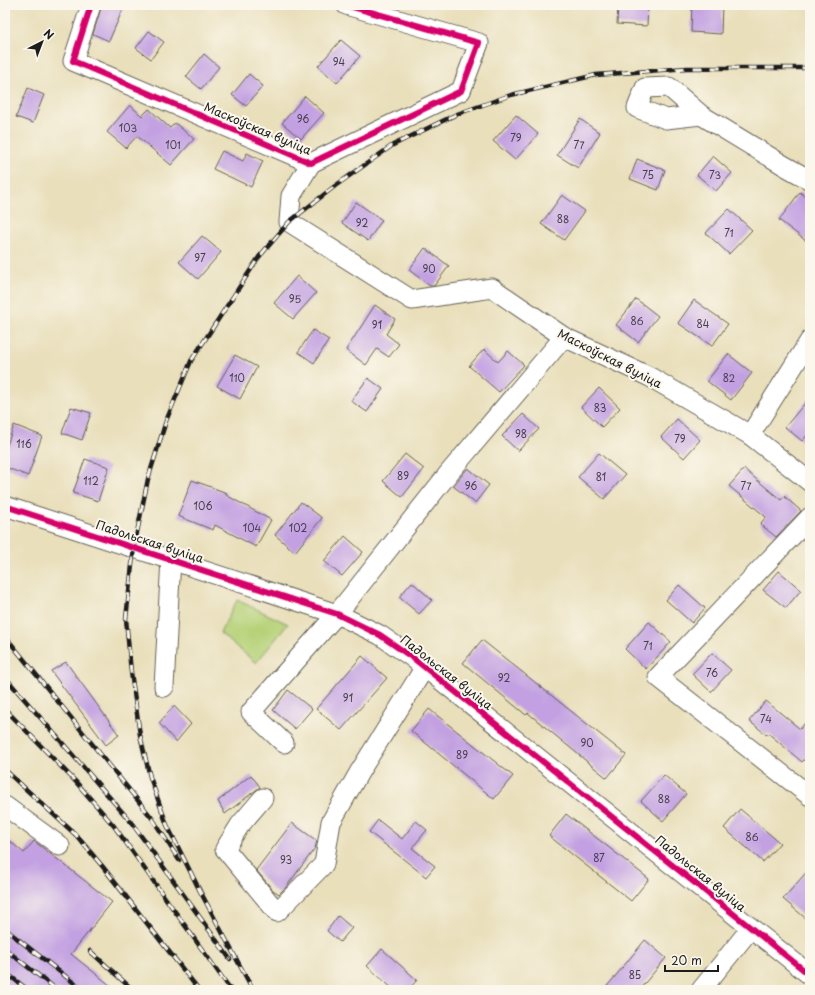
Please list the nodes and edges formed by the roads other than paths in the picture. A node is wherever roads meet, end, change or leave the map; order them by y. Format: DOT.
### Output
graph roads {
  1 [pos="91,5"];
  2 [pos="346,5"];
  3 [pos="701,114"];
  4 [pos="310,163"];
  5 [pos="810,180"];
  6 [pos="564,337"];
  7 [pos="810,340"];
  8 [pos="750,435"];
  9 [pos="810,482"];
  10 [pos="5,506"];
  11 [pos="810,517"];
  12 [pos="171,559"];
  13 [pos="337,614"];
  14 [pos="424,668"];
  15 [pos="164,687"];
  16 [pos="284,743"];
  17 [pos="810,796"];
  18 [pos="263,798"];
  19 [pos="5,806"];
  20 [pos="60,846"];
  21 [pos="751,928"];
  22 [pos="810,975"];
  23 [pos="701,990"];
  1 -- 4 [label="street, Маскоўская вуліца"];
  2 -- 4 [label="street, Маскоўская вуліца"];
  3 -- 5 [label="street"];
  4 -- 6 [label="street, Маскоўская вуліца"];
  6 -- 8 [label="street, Маскоўская вуліца"];
  6 -- 13 [label="street"];
  7 -- 8 [label="street"];
  8 -- 9 [label="street, Маскоўская вуліца"];
  10 -- 12 [label="street, Падольская вуліца"];
  11 -- 17 [label="street"];
  12 -- 13 [label="street, Падольская вуліца"];
  12 -- 15 [label="street"];
  13 -- 14 [label="street, Падольская вуліца"];
  13 -- 16 [label="street"];
  14 -- 18 [label="street"];
  14 -- 21 [label="street, Падольская вуліца"];
  19 -- 20 [label="street"];
  21 -- 22 [label="street, Падольская вуліца"];
  21 -- 23 [label="street"];
}
